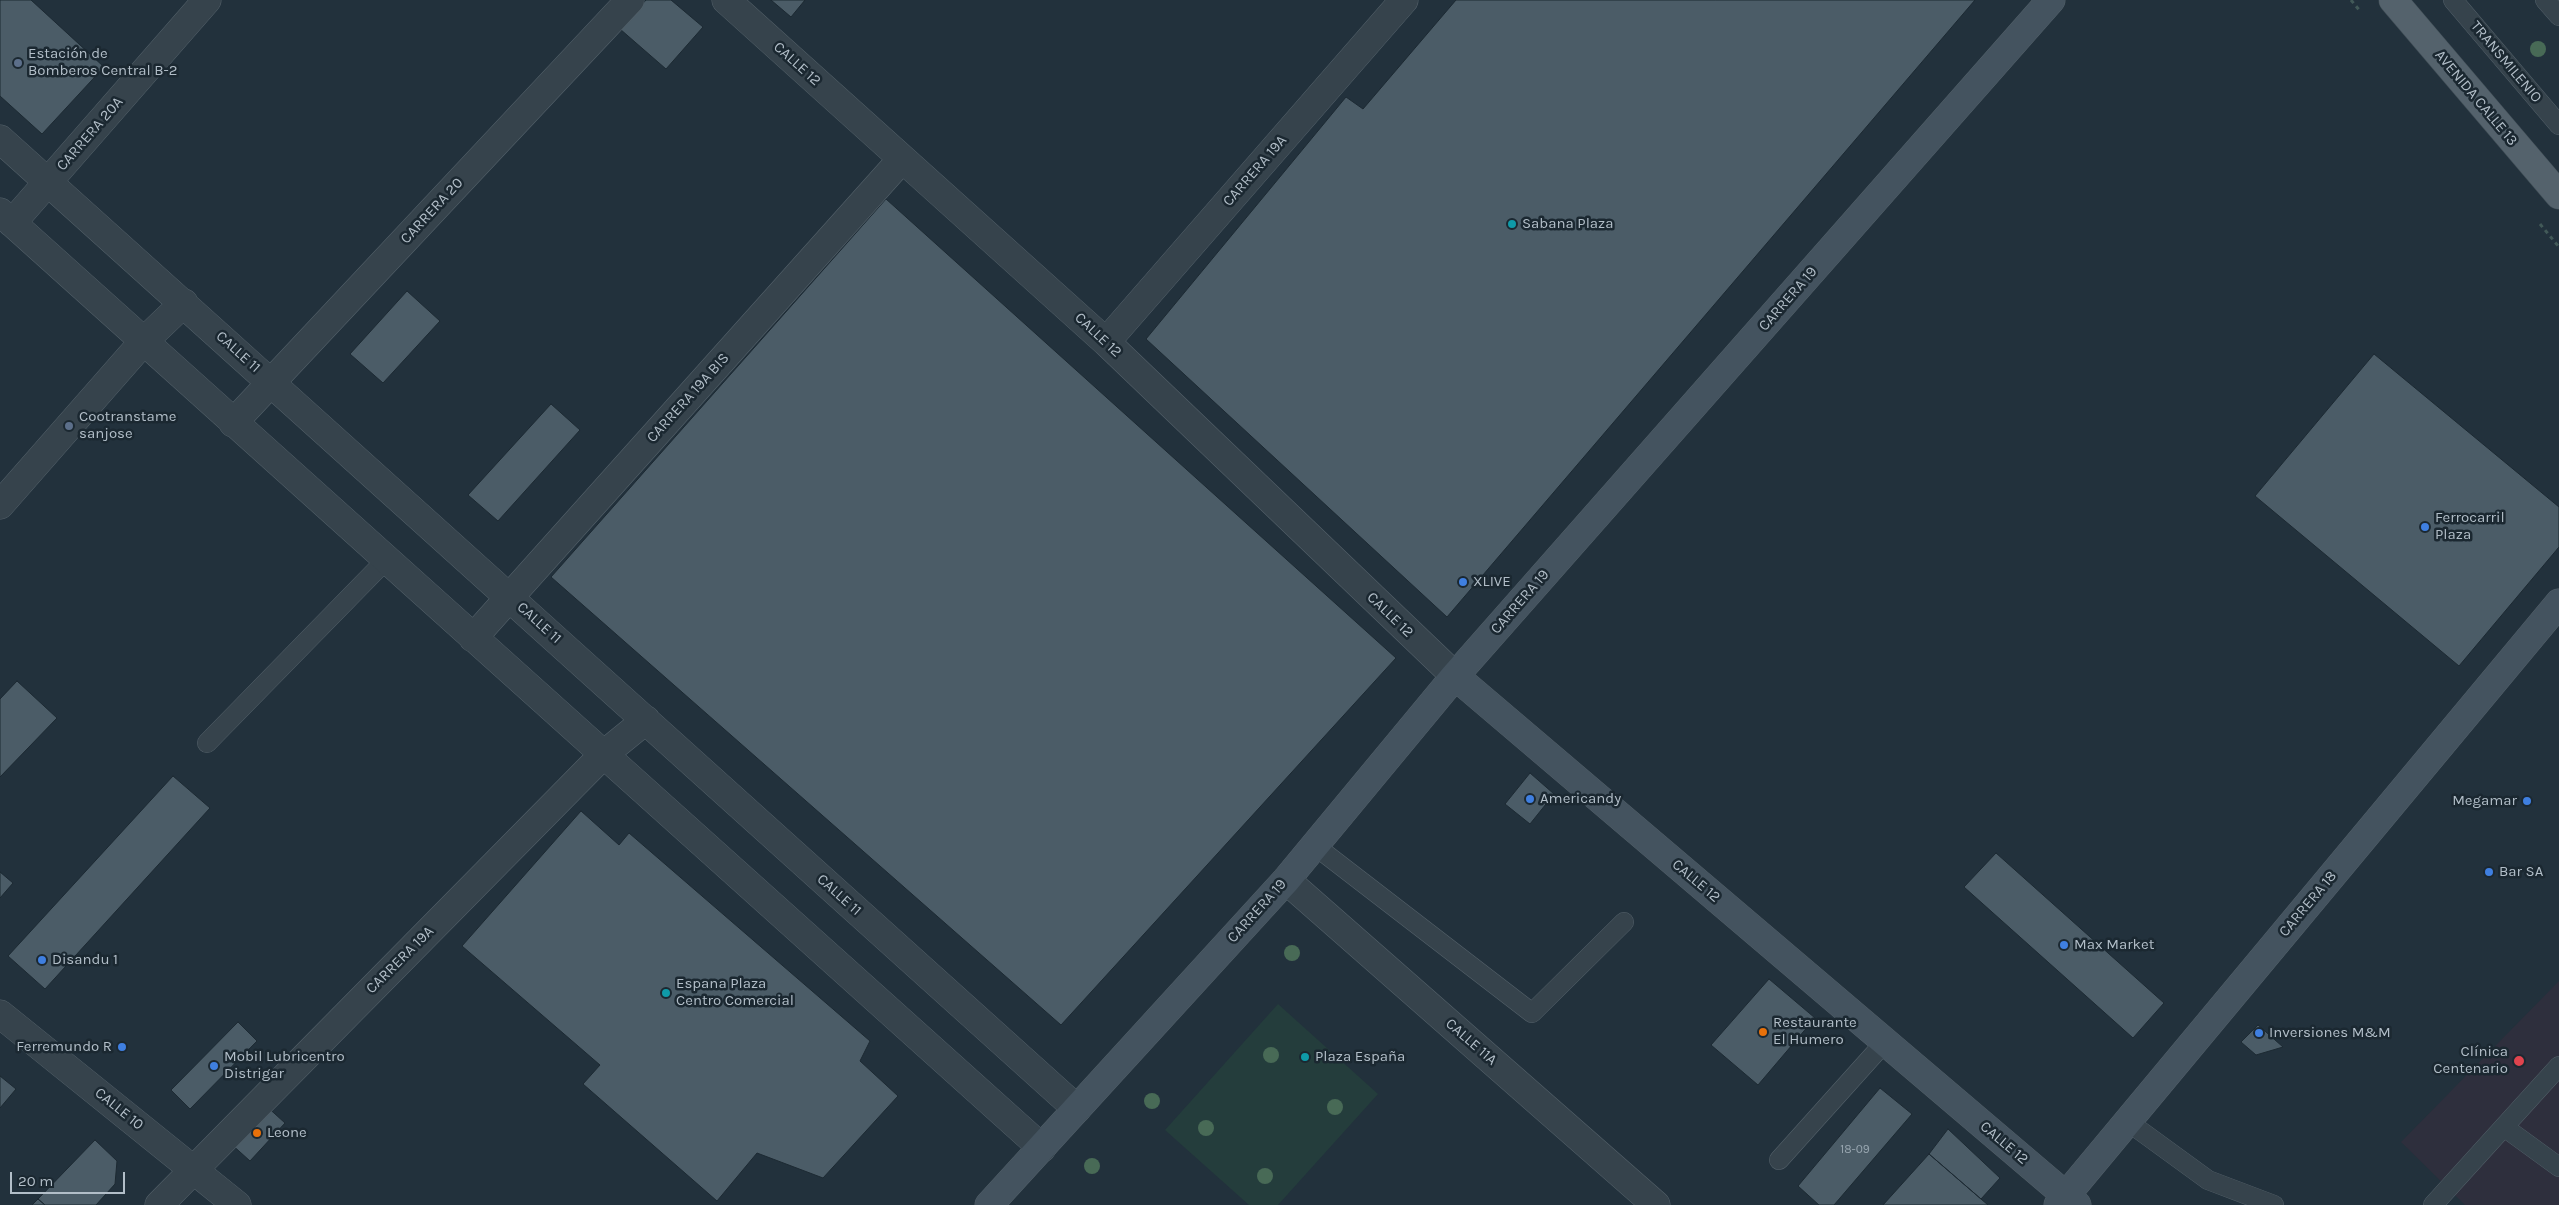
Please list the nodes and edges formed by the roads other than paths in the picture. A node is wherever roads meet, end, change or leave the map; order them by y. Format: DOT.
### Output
graph roads {
  1 [pos="207,0"];
  2 [pos="630,0"];
  3 [pos="726,0"];
  4 [pos="1404,0"];
  5 [pos="2051,0"];
  6 [pos="2393,0"];
  7 [pos="2453,0"];
  8 [pos="2545,0"];
  9 [pos="2559,16"];
  10 [pos="2559,125"];
  11 [pos="0,139"];
  12 [pos="902,159"];
  13 [pos="49,182"];
  14 [pos="2559,195"];
  15 [pos="6,218"];
  16 [pos="184,303"];
  17 [pos="143,342"];
  18 [pos="1106,342"];
  19 [pos="272,382"];
  20 [pos="233,423"];
  21 [pos="0,505"];
  22 [pos="386,560"];
  23 [pos="510,597"];
  24 [pos="2559,602"];
  25 [pos="474,638"];
  26 [pos="1454,676"];
  27 [pos="646,720"];
  28 [pos="207,744"];
  29 [pos="603,755"];
  30 [pos="1314,845"];
  31 [pos="1286,880"];
  32 [pos="1624,922"];
  33 [pos="0,1014"];
  34 [pos="1885,1042"];
  35 [pos="2559,1066"];
  36 [pos="1077,1109"];
  37 [pos="2128,1121"];
  38 [pos="2504,1127"];
  39 [pos="1042,1148"];
  40 [pos="1779,1160"];
  41 [pos="2559,1167"];
  42 [pos="194,1168"];
  43 [pos="2067,1202"];
  44 [pos="159,1205"];
  45 [pos="237,1205"];
  46 [pos="989,1205"];
  47 [pos="1656,1205"];
  48 [pos="2274,1205"];
  49 [pos="2433,1205"];
  1 -- 13 [label="street, CARRERA 20A"];
  2 -- 19 [label="street, CARRERA 20"];
  3 -- 12 [label="street, CALLE 12"];
  4 -- 18 [label="street, CARRERA 19A"];
  5 -- 26 [label="street, CARRERA 19"];
  6 -- 14 [label="main road, AVENIDA CALLE 13"];
  7 -- 10 [label="lane, TRANSMILENIO"];
  8 -- 9 [label="lane"];
  11 -- 13 [label="street, CALLE 11"];
  12 -- 18 [label="street, CALLE 12"];
  12 -- 23 [label="street, CARRERA 19A BIS"];
  13 -- 15 [label="street, CARRERA 20A"];
  13 -- 16 [label="street, CALLE 11"];
  15 -- 17 [label="street"];
  16 -- 17 [label="street"];
  16 -- 19 [label="street, CALLE 11"];
  17 -- 20 [label="street"];
  17 -- 21 [label="street"];
  18 -- 26 [label="street, CALLE 12"];
  19 -- 20 [label="street, CARRERA 20"];
  19 -- 23 [label="street, CALLE 11"];
  20 -- 22 [label="street"];
  22 -- 25 [label="street"];
  22 -- 28 [label="lane"];
  23 -- 25 [label="street, CARRERA 19A BIS"];
  23 -- 27 [label="street, CALLE 11"];
  24 -- 37 [label="street, CARRERA 18"];
  25 -- 29 [label="street"];
  26 -- 30 [label="street, CARRERA 19"];
  26 -- 34 [label="street, CALLE 12"];
  27 -- 29 [label="street, CARRERA 19A"];
  27 -- 36 [label="street, CALLE 11"];
  29 -- 39 [label="street"];
  29 -- 42 [label="street, CARRERA 19A"];
  30 -- 31 [label="street, CARRERA 19"];
  30 -- 32 [label="lane"];
  31 -- 36 [label="street, CARRERA 19"];
  31 -- 47 [label="street, CALLE 11A"];
  33 -- 42 [label="street, CALLE 10"];
  34 -- 40 [label="lane"];
  34 -- 43 [label="street, CALLE 12"];
  35 -- 38 [label="lane"];
  36 -- 39 [label="street, CARRERA 19"];
  37 -- 43 [label="street, CARRERA 18"];
  37 -- 48 [label="lane"];
  38 -- 41 [label="lane"];
  38 -- 49 [label="lane"];
  39 -- 46 [label="street, CARRERA 19"];
  42 -- 44 [label="street, CARRERA 19A"];
  42 -- 45 [label="street, CALLE 10"];
}
